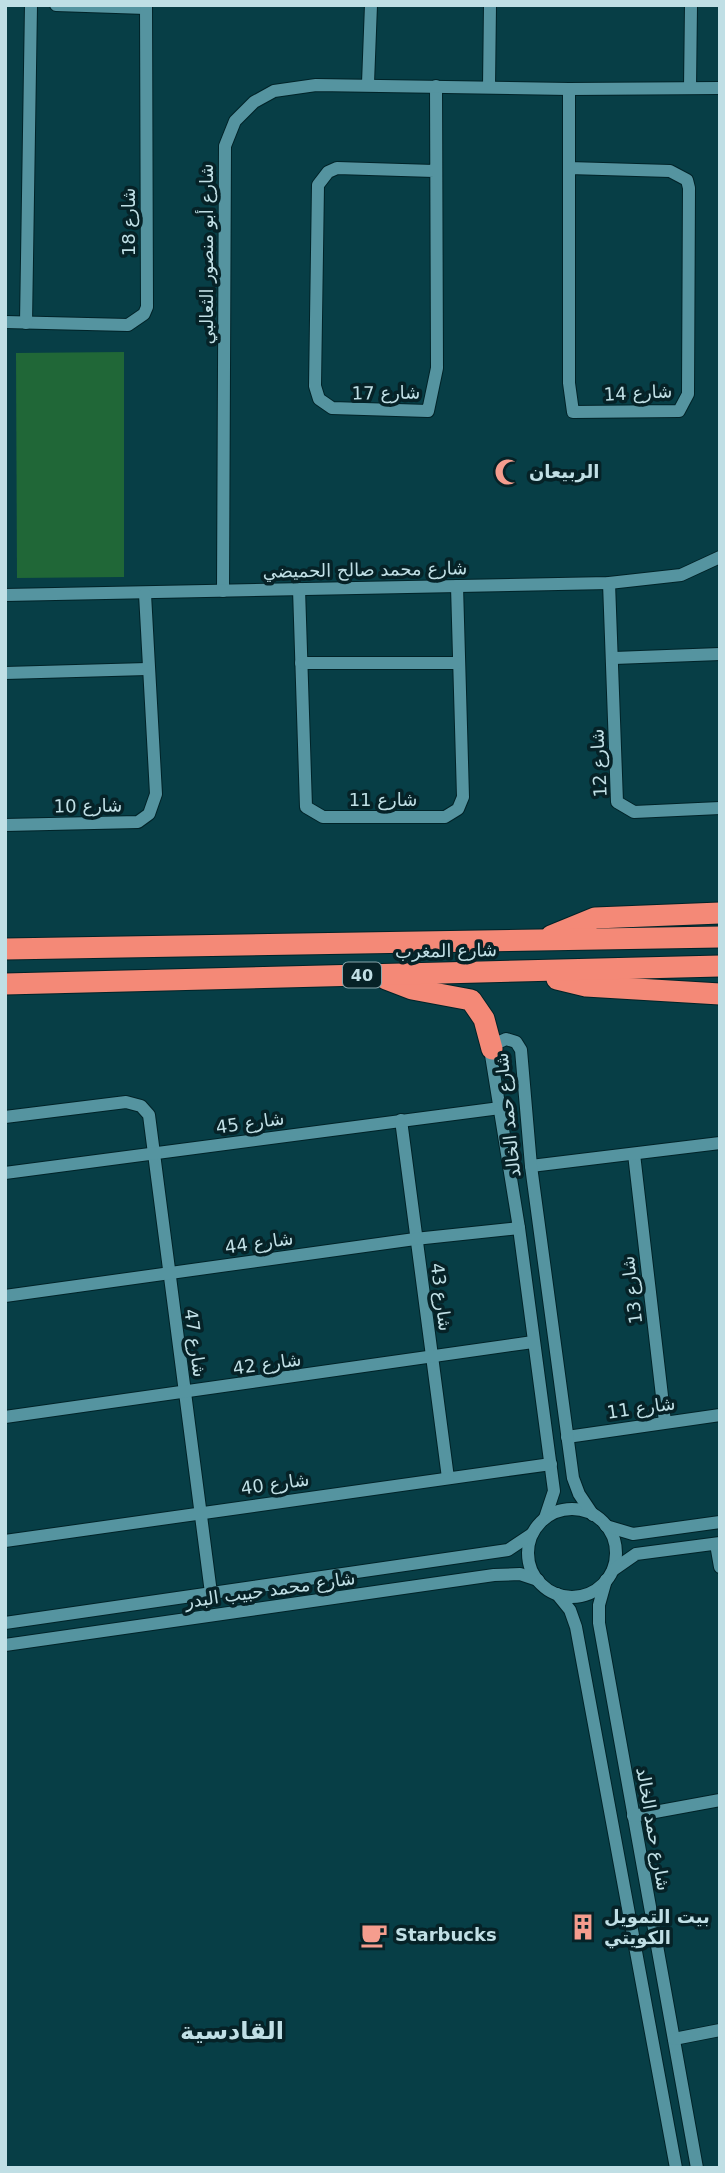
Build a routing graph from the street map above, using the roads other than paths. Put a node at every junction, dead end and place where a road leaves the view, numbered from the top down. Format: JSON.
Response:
{"nodes":[{"id":1,"x":31,"y":5,"type":"edge"},
{"id":2,"x":56,"y":5,"type":"edge"},
{"id":3,"x":371,"y":5,"type":"edge"},
{"id":4,"x":489,"y":5,"type":"edge"},
{"id":5,"x":691,"y":5,"type":"edge"},
{"id":6,"x":146,"y":6,"type":"edge"},
{"id":7,"x":368,"y":83,"type":"junction"},
{"id":8,"x":436,"y":86,"type":"junction"},
{"id":9,"x":489,"y":87,"type":"junction"},
{"id":10,"x":690,"y":88,"type":"junction"},
{"id":11,"x":720,"y":88,"type":"edge"},
{"id":12,"x":569,"y":89,"type":"junction"},
{"id":13,"x":569,"y":168,"type":"junction"},
{"id":14,"x":434,"y":171,"type":"junction"},
{"id":15,"x":5,"y":322,"type":"edge"},
{"id":16,"x":26,"y":323,"type":"junction"},
{"id":17,"x":720,"y":556,"type":"edge"},
{"id":18,"x":609,"y":583,"type":"junction"},
{"id":19,"x":457,"y":586,"type":"junction"},
{"id":20,"x":299,"y":589,"type":"junction"},
{"id":21,"x":223,"y":591,"type":"junction"},
{"id":22,"x":145,"y":594,"type":"junction"},
{"id":23,"x":5,"y":595,"type":"edge"},
{"id":24,"x":720,"y":654,"type":"edge"},
{"id":25,"x":614,"y":658,"type":"junction"},
{"id":26,"x":301,"y":663,"type":"junction"},
{"id":27,"x":458,"y":663,"type":"junction"},
{"id":28,"x":147,"y":669,"type":"junction"},
{"id":29,"x":5,"y":673,"type":"edge"},
{"id":30,"x":720,"y":808,"type":"edge"},
{"id":31,"x":5,"y":825,"type":"edge"},
{"id":32,"x":720,"y":912,"type":"edge"},
{"id":33,"x":720,"y":937,"type":"edge"},
{"id":34,"x":545,"y":940,"type":"junction"},
{"id":35,"x":5,"y":943,"type":"edge"},
{"id":36,"x":85,"y":947,"type":"junction"},
{"id":37,"x":5,"y":949,"type":"edge"},
{"id":38,"x":720,"y":966,"type":"edge"},
{"id":39,"x":542,"y":972,"type":"junction"},
{"id":40,"x":378,"y":974,"type":"junction"},
{"id":41,"x":5,"y":984,"type":"edge"},
{"id":42,"x":720,"y":994,"type":"edge"},
{"id":43,"x":492,"y":1049,"type":"junction"},
{"id":44,"x":500,"y":1108,"type":"junction"},
{"id":45,"x":5,"y":1117,"type":"edge"},
{"id":46,"x":401,"y":1120,"type":"junction"},
{"id":47,"x":720,"y":1143,"type":"edge"},
{"id":48,"x":154,"y":1153,"type":"junction"},
{"id":49,"x":634,"y":1154,"type":"junction"},
{"id":50,"x":531,"y":1166,"type":"junction"},
{"id":51,"x":5,"y":1173,"type":"edge"},
{"id":52,"x":519,"y":1228,"type":"junction"},
{"id":53,"x":415,"y":1239,"type":"junction"},
{"id":54,"x":544,"y":1266,"type":"junction"},
{"id":55,"x":524,"y":1269,"type":"junction"},
{"id":56,"x":167,"y":1273,"type":"junction"},
{"id":57,"x":5,"y":1296,"type":"edge"},
{"id":58,"x":548,"y":1296,"type":"junction"},
{"id":59,"x":528,"y":1298,"type":"junction"},
{"id":60,"x":533,"y":1342,"type":"junction"},
{"id":61,"x":431,"y":1358,"type":"junction"},
{"id":62,"x":184,"y":1394,"type":"junction"},
{"id":63,"x":720,"y":1415,"type":"edge"},
{"id":64,"x":5,"y":1417,"type":"edge"},
{"id":65,"x":665,"y":1422,"type":"junction"},
{"id":66,"x":567,"y":1437,"type":"junction"},
{"id":67,"x":551,"y":1464,"type":"junction"},
{"id":68,"x":448,"y":1478,"type":"junction"},
{"id":69,"x":202,"y":1512,"type":"junction"},
{"id":70,"x":593,"y":1514,"type":"junction"},
{"id":71,"x":545,"y":1518,"type":"junction"},
{"id":72,"x":720,"y":1522,"type":"edge"},
{"id":73,"x":606,"y":1526,"type":"junction"},
{"id":74,"x":648,"y":1532,"type":"junction"},
{"id":75,"x":533,"y":1534,"type":"junction"},
{"id":76,"x":5,"y":1541,"type":"edge"},
{"id":77,"x":718,"y":1543,"type":"edge"},
{"id":78,"x":649,"y":1552,"type":"junction"},
{"id":79,"x":491,"y":1553,"type":"junction"},
{"id":80,"x":720,"y":1567,"type":"edge"},
{"id":81,"x":374,"y":1569,"type":"junction"},
{"id":82,"x":343,"y":1574,"type":"junction"},
{"id":83,"x":494,"y":1575,"type":"junction"},
{"id":84,"x":609,"y":1576,"type":"junction"},
{"id":85,"x":538,"y":1580,"type":"junction"},
{"id":86,"x":211,"y":1593,"type":"junction"},
{"id":87,"x":374,"y":1593,"type":"junction"},
{"id":88,"x":557,"y":1594,"type":"junction"},
{"id":89,"x":343,"y":1598,"type":"junction"},
{"id":90,"x":97,"y":1609,"type":"junction"},
{"id":91,"x":69,"y":1613,"type":"junction"},
{"id":92,"x":5,"y":1623,"type":"edge"},
{"id":93,"x":599,"y":1623,"type":"junction"},
{"id":94,"x":576,"y":1627,"type":"junction"},
{"id":95,"x":98,"y":1631,"type":"junction"},
{"id":96,"x":72,"y":1636,"type":"junction"},
{"id":97,"x":5,"y":1645,"type":"edge"},
{"id":98,"x":720,"y":1800,"type":"edge"},
{"id":99,"x":633,"y":1816,"type":"junction"},
{"id":100,"x":652,"y":1918,"type":"junction"},
{"id":101,"x":630,"y":1923,"type":"junction"},
{"id":102,"x":657,"y":1944,"type":"junction"},
{"id":103,"x":635,"y":1948,"type":"junction"},
{"id":104,"x":720,"y":2030,"type":"edge"},
{"id":105,"x":674,"y":2039,"type":"junction"},
{"id":106,"x":676,"y":2168,"type":"edge"},
{"id":107,"x":698,"y":2168,"type":"edge"}],
"edges":[{"from":1,"to":16,"type":"street"},
{"from":2,"to":6,"type":"street","name":"شارع 18"},
{"from":3,"to":7,"type":"street"},
{"from":4,"to":9,"type":"street"},
{"from":5,"to":10,"type":"street"},
{"from":6,"to":16,"type":"street","name":"شارع 18"},
{"from":7,"to":8,"type":"street","name":"شارع أبو منصور الثعالبي"},
{"from":7,"to":21,"type":"street","name":"شارع أبو منصور الثعالبي"},
{"from":8,"to":9,"type":"street","name":"شارع أبو منصور الثعالبي"},
{"from":8,"to":14,"type":"street","name":"شارع 17"},
{"from":9,"to":12,"type":"street","name":"شارع أبو منصور الثعالبي"},
{"from":10,"to":11,"type":"street","name":"شارع أبو منصور الثعالبي"},
{"from":10,"to":12,"type":"street","name":"شارع أبو منصور الثعالبي"},
{"from":12,"to":13,"type":"street","name":"شارع 14"},
{"from":13,"to":13,"type":"street","name":"شارع 14"},
{"from":14,"to":14,"type":"street","name":"شارع 17"},
{"from":15,"to":16,"type":"street","name":"شارع 18"},
{"from":17,"to":18,"type":"street","name":"شارع محمد صالح الحميضي"},
{"from":18,"to":19,"type":"street","name":"شارع محمد صالح الحميضي"},
{"from":18,"to":25,"type":"street","name":"شارع 12"},
{"from":19,"to":20,"type":"street","name":"شارع محمد صالح الحميضي"},
{"from":19,"to":27,"type":"street","name":"شارع 11"},
{"from":20,"to":21,"type":"street","name":"شارع محمد صالح الحميضي"},
{"from":20,"to":26,"type":"street","name":"شارع 11"},
{"from":21,"to":22,"type":"street","name":"شارع محمد صالح الحميضي"},
{"from":22,"to":23,"type":"street","name":"شارع محمد صالح الحميضي"},
{"from":22,"to":28,"type":"street","name":"شارع 10"},
{"from":24,"to":25,"type":"street"},
{"from":25,"to":30,"type":"street","name":"شارع 12"},
{"from":26,"to":27,"type":"street"},
{"from":26,"to":27,"type":"street","name":"شارع 11"},
{"from":28,"to":29,"type":"street"},
{"from":28,"to":31,"type":"street","name":"شارع 10"},
{"from":32,"to":34,"type":"highway"},
{"from":33,"to":34,"type":"highway","name":"شارع المغرب","number":"40"},
{"from":34,"to":36,"type":"highway","name":"شارع المغرب","number":"40"},
{"from":35,"to":36,"type":"street"},
{"from":36,"to":37,"type":"highway","name":"شارع المغرب","number":"40"},
{"from":38,"to":39,"type":"highway","name":"شارع المغرب","number":"40"},
{"from":39,"to":40,"type":"highway","name":"شارع المغرب","number":"40"},
{"from":39,"to":42,"type":"highway"},
{"from":40,"to":41,"type":"highway","name":"شارع المغرب","number":"40"},
{"from":40,"to":43,"type":"highway"},
{"from":43,"to":44,"type":"street","name":"شارع حمد الخالد"},
{"from":43,"to":50,"type":"street","name":"شارع حمد الخالد"},
{"from":44,"to":46,"type":"street","name":"شارع 45"},
{"from":44,"to":52,"type":"street","name":"شارع حمد الخالد"},
{"from":45,"to":48,"type":"street","name":"شارع 47"},
{"from":46,"to":48,"type":"street","name":"شارع 45"},
{"from":46,"to":53,"type":"street","name":"شارع 43"},
{"from":47,"to":49,"type":"street"},
{"from":48,"to":51,"type":"street","name":"شارع 45"},
{"from":48,"to":56,"type":"street","name":"شارع 47"},
{"from":49,"to":50,"type":"street"},
{"from":49,"to":65,"type":"street","name":"شارع 13"},
{"from":50,"to":54,"type":"street","name":"شارع حمد الخالد"},
{"from":52,"to":53,"type":"street","name":"شارع 44"},
{"from":52,"to":55,"type":"street","name":"شارع حمد الخالد"},
{"from":53,"to":56,"type":"street","name":"شارع 44"},
{"from":53,"to":61,"type":"street","name":"شارع 43"},
{"from":54,"to":55,"type":"street"},
{"from":54,"to":58,"type":"street","name":"شارع حمد الخالد"},
{"from":55,"to":59,"type":"street","name":"شارع حمد الخالد"},
{"from":56,"to":57,"type":"street","name":"شارع 44"},
{"from":56,"to":62,"type":"street","name":"شارع 47"},
{"from":58,"to":59,"type":"street"},
{"from":58,"to":66,"type":"street","name":"شارع حمد الخالد"},
{"from":59,"to":60,"type":"street","name":"شارع حمد الخالد"},
{"from":60,"to":61,"type":"street","name":"شارع 42"},
{"from":60,"to":67,"type":"street","name":"شارع حمد الخالد"},
{"from":61,"to":62,"type":"street","name":"شارع 42"},
{"from":61,"to":68,"type":"street","name":"شارع 43"},
{"from":62,"to":64,"type":"street","name":"شارع 42"},
{"from":62,"to":69,"type":"street","name":"شارع 47"},
{"from":63,"to":65,"type":"street","name":"شارع 11"},
{"from":65,"to":66,"type":"street","name":"شارع 11"},
{"from":66,"to":70,"type":"street","name":"شارع حمد الخالد"},
{"from":67,"to":68,"type":"street","name":"شارع 40"},
{"from":67,"to":71,"type":"street","name":"شارع حمد الخالد"},
{"from":68,"to":69,"type":"street","name":"شارع 40"},
{"from":69,"to":76,"type":"street","name":"شارع 40"},
{"from":69,"to":86,"type":"street","name":"شارع 47"},
{"from":70,"to":71,"type":"street"},
{"from":70,"to":73,"type":"street"},
{"from":71,"to":75,"type":"street"},
{"from":72,"to":74,"type":"street"},
{"from":73,"to":74,"type":"street"},
{"from":73,"to":84,"type":"street"},
{"from":74,"to":78,"type":"street"},
{"from":75,"to":79,"type":"street","name":"شارع محمد حبيب البدر"},
{"from":75,"to":85,"type":"street"},
{"from":77,"to":78,"type":"street"},
{"from":77,"to":80,"type":"street"},
{"from":78,"to":84,"type":"street"},
{"from":79,"to":81,"type":"street","name":"شارع محمد حبيب البدر"},
{"from":79,"to":83,"type":"street"},
{"from":81,"to":82,"type":"street","name":"شارع محمد حبيب البدر"},
{"from":81,"to":87,"type":"street"},
{"from":82,"to":86,"type":"street","name":"شارع محمد حبيب البدر"},
{"from":82,"to":89,"type":"street"},
{"from":83,"to":85,"type":"street","name":"شارع محمد حبيب البدر"},
{"from":83,"to":87,"type":"street","name":"شارع محمد حبيب البدر"},
{"from":84,"to":88,"type":"street"},
{"from":84,"to":93,"type":"street","name":"شارع حمد الخالد"},
{"from":85,"to":88,"type":"street"},
{"from":86,"to":90,"type":"street","name":"شارع محمد حبيب البدر"},
{"from":87,"to":89,"type":"street","name":"شارع محمد حبيب البدر"},
{"from":88,"to":94,"type":"street"},
{"from":89,"to":95,"type":"street","name":"شارع محمد حبيب البدر"},
{"from":90,"to":91,"type":"street","name":"شارع محمد حبيب البدر"},
{"from":90,"to":95,"type":"street"},
{"from":91,"to":92,"type":"street","name":"شارع محمد حبيب البدر"},
{"from":91,"to":96,"type":"street"},
{"from":93,"to":94,"type":"street"},
{"from":93,"to":99,"type":"street","name":"شارع حمد الخالد"},
{"from":94,"to":101,"type":"street"},
{"from":95,"to":96,"type":"street","name":"شارع محمد حبيب البدر"},
{"from":96,"to":97,"type":"street","name":"شارع محمد حبيب البدر"},
{"from":98,"to":99,"type":"street"},
{"from":99,"to":100,"type":"street","name":"شارع حمد الخالد"},
{"from":100,"to":101,"type":"street"},
{"from":100,"to":102,"type":"street","name":"شارع حمد الخالد"},
{"from":101,"to":103,"type":"street"},
{"from":102,"to":103,"type":"street"},
{"from":102,"to":105,"type":"street","name":"شارع حمد الخالد"},
{"from":103,"to":106,"type":"street"},
{"from":104,"to":105,"type":"street"},
{"from":105,"to":107,"type":"street","name":"شارع حمد الخالد"}]}
